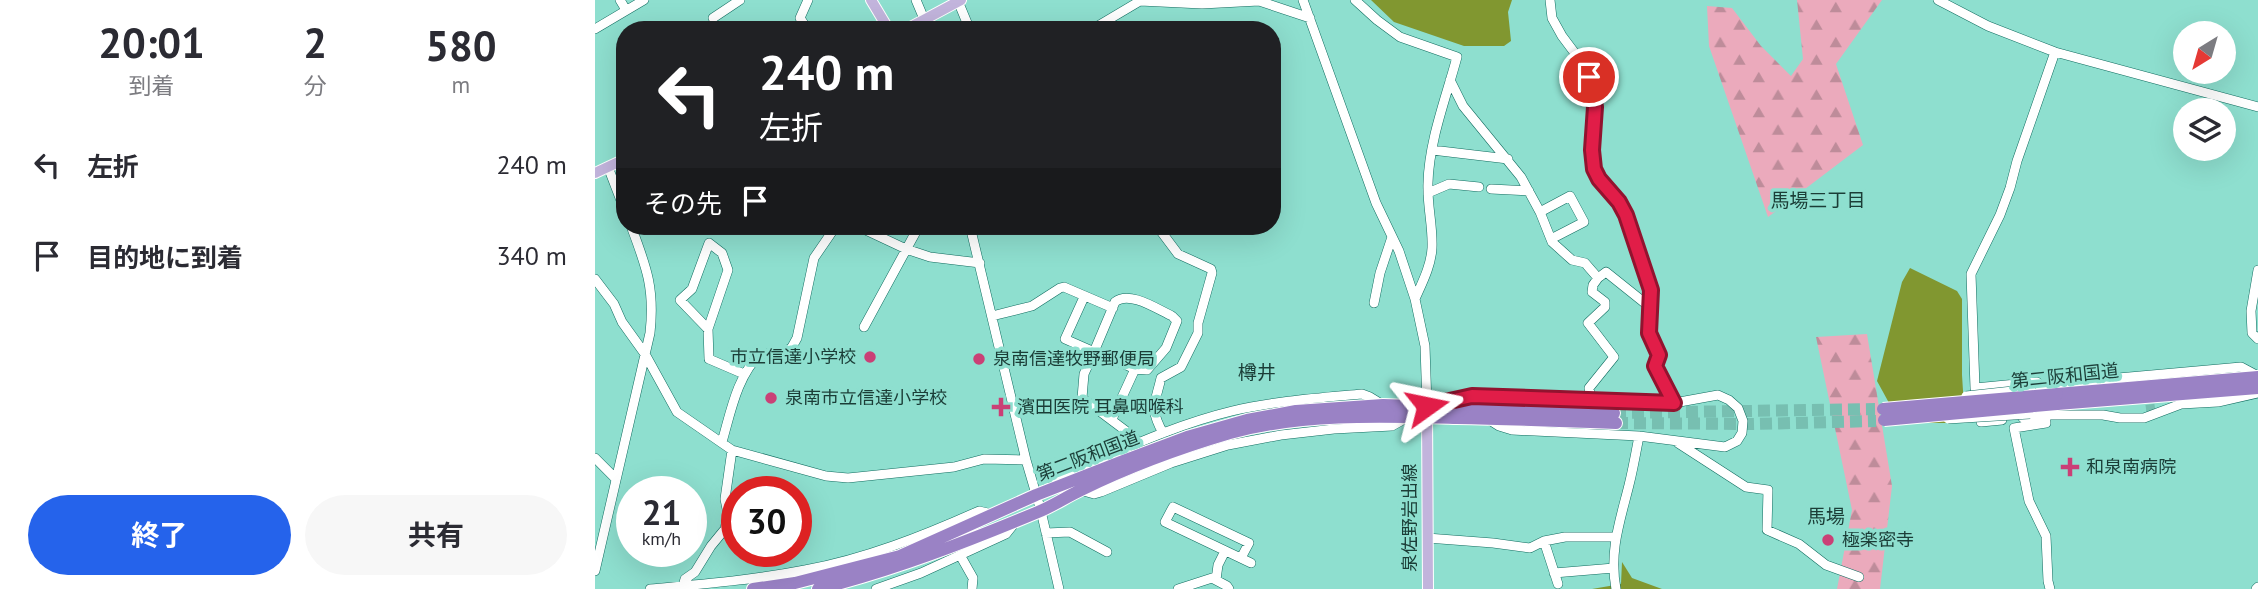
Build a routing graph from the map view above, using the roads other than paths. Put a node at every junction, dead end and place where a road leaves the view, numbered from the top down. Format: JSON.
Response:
{"nodes":[{"id":1,"x":620,"y":0,"type":"edge"},
{"id":2,"x":644,"y":0,"type":"edge"},
{"id":3,"x":808,"y":0,"type":"edge"},
{"id":4,"x":871,"y":0,"type":"edge"},
{"id":5,"x":916,"y":0,"type":"edge"},
{"id":6,"x":1303,"y":0,"type":"edge"},
{"id":7,"x":1356,"y":0,"type":"edge"},
{"id":8,"x":1550,"y":0,"type":"edge"},
{"id":9,"x":1938,"y":0,"type":"edge"},
{"id":10,"x":959,"y":1,"type":"edge"},
{"id":11,"x":745,"y":2,"type":"edge"},
{"id":12,"x":626,"y":10,"type":"junction"},
{"id":13,"x":713,"y":18,"type":"dead end"},
{"id":14,"x":1310,"y":18,"type":"junction"},
{"id":15,"x":924,"y":19,"type":"junction"},
{"id":16,"x":802,"y":21,"type":"edge"},
{"id":17,"x":884,"y":21,"type":"edge"},
{"id":18,"x":921,"y":21,"type":"edge"},
{"id":19,"x":967,"y":21,"type":"edge"},
{"id":20,"x":1106,"y":21,"type":"edge"},
{"id":21,"x":595,"y":29,"type":"edge"},
{"id":22,"x":2055,"y":52,"type":"junction"},
{"id":23,"x":1450,"y":80,"type":"junction"},
{"id":24,"x":2258,"y":107,"type":"edge"},
{"id":25,"x":1432,"y":150,"type":"junction"},
{"id":26,"x":1508,"y":159,"type":"junction"},
{"id":27,"x":616,"y":163,"type":"edge"},
{"id":28,"x":608,"y":167,"type":"junction"},
{"id":29,"x":595,"y":173,"type":"edge"},
{"id":30,"x":1479,"y":187,"type":"dead end"},
{"id":31,"x":616,"y":188,"type":"edge"},
{"id":32,"x":1491,"y":189,"type":"dead end"},
{"id":33,"x":1529,"y":191,"type":"junction"},
{"id":34,"x":1428,"y":193,"type":"junction"},
{"id":35,"x":1541,"y":212,"type":"junction"},
{"id":36,"x":634,"y":235,"type":"edge"},
{"id":37,"x":830,"y":235,"type":"edge"},
{"id":38,"x":876,"y":235,"type":"edge"},
{"id":39,"x":914,"y":235,"type":"edge"},
{"id":40,"x":972,"y":235,"type":"edge"},
{"id":41,"x":1164,"y":235,"type":"edge"},
{"id":42,"x":1392,"y":237,"type":"junction"},
{"id":43,"x":1551,"y":239,"type":"junction"},
{"id":44,"x":906,"y":249,"type":"junction"},
{"id":45,"x":980,"y":263,"type":"junction"},
{"id":46,"x":2258,"y":270,"type":"edge"},
{"id":47,"x":1598,"y":278,"type":"junction"},
{"id":48,"x":595,"y":279,"type":"edge"},
{"id":49,"x":1084,"y":297,"type":"junction"},
{"id":50,"x":1415,"y":299,"type":"junction"},
{"id":51,"x":1374,"y":303,"type":"dead end"},
{"id":52,"x":1113,"y":308,"type":"junction"},
{"id":53,"x":1651,"y":308,"type":"junction"},
{"id":54,"x":992,"y":316,"type":"junction"},
{"id":55,"x":864,"y":327,"type":"dead end"},
{"id":56,"x":708,"y":329,"type":"junction"},
{"id":57,"x":2258,"y":339,"type":"edge"},
{"id":58,"x":1094,"y":351,"type":"junction"},
{"id":59,"x":645,"y":354,"type":"junction"},
{"id":60,"x":1135,"y":369,"type":"junction"},
{"id":61,"x":744,"y":374,"type":"junction"},
{"id":62,"x":2258,"y":376,"type":"edge"},
{"id":63,"x":2043,"y":387,"type":"junction"},
{"id":64,"x":1975,"y":388,"type":"junction"},
{"id":65,"x":2258,"y":391,"type":"edge"},
{"id":66,"x":2057,"y":399,"type":"junction"},
{"id":67,"x":1674,"y":403,"type":"junction"},
{"id":68,"x":1592,"y":404,"type":"junction"},
{"id":69,"x":1383,"y":405,"type":"junction"},
{"id":70,"x":1906,"y":407,"type":"junction"},
{"id":71,"x":1427,"y":411,"type":"junction"},
{"id":72,"x":2045,"y":416,"type":"junction"},
{"id":73,"x":1916,"y":418,"type":"junction"},
{"id":74,"x":1112,"y":419,"type":"junction"},
{"id":75,"x":1488,"y":419,"type":"junction"},
{"id":76,"x":1163,"y":433,"type":"junction"},
{"id":77,"x":1639,"y":436,"type":"junction"},
{"id":78,"x":1673,"y":440,"type":"junction"},
{"id":79,"x":722,"y":442,"type":"junction"},
{"id":80,"x":1138,"y":443,"type":"junction"},
{"id":81,"x":732,"y":450,"type":"junction"},
{"id":82,"x":595,"y":458,"type":"edge"},
{"id":83,"x":1026,"y":460,"type":"junction"},
{"id":84,"x":617,"y":476,"type":"edge"},
{"id":85,"x":616,"y":480,"type":"joint"},
{"id":86,"x":1041,"y":493,"type":"junction"},
{"id":87,"x":1041,"y":511,"type":"junction"},
{"id":88,"x":992,"y":514,"type":"junction"},
{"id":89,"x":1017,"y":520,"type":"junction"},
{"id":90,"x":1199,"y":520,"type":"junction"},
{"id":91,"x":1046,"y":533,"type":"junction"},
{"id":92,"x":1192,"y":535,"type":"junction"},
{"id":93,"x":1616,"y":537,"type":"junction"},
{"id":94,"x":1427,"y":538,"type":"junction"},
{"id":95,"x":1544,"y":541,"type":"junction"},
{"id":96,"x":1225,"y":551,"type":"junction"},
{"id":97,"x":1107,"y":552,"type":"dead end"},
{"id":98,"x":960,"y":555,"type":"junction"},
{"id":99,"x":1241,"y":558,"type":"junction"},
{"id":100,"x":1251,"y":564,"type":"dead end"},
{"id":101,"x":1614,"y":568,"type":"junction"},
{"id":102,"x":595,"y":571,"type":"edge"},
{"id":103,"x":1554,"y":573,"type":"junction"},
{"id":104,"x":1859,"y":577,"type":"dead end"},
{"id":105,"x":1216,"y":580,"type":"junction"},
{"id":106,"x":1558,"y":584,"type":"dead end"},
{"id":107,"x":683,"y":586,"type":"junction"},
{"id":108,"x":650,"y":589,"type":"edge"},
{"id":109,"x":754,"y":589,"type":"edge"},
{"id":110,"x":818,"y":589,"type":"edge"},
{"id":111,"x":876,"y":589,"type":"edge"},
{"id":112,"x":972,"y":589,"type":"edge"},
{"id":113,"x":1059,"y":589,"type":"edge"},
{"id":114,"x":1178,"y":589,"type":"edge"},
{"id":115,"x":1229,"y":589,"type":"edge"},
{"id":116,"x":1428,"y":589,"type":"edge"},
{"id":117,"x":1616,"y":589,"type":"edge"},
{"id":118,"x":2050,"y":589,"type":"edge"}],
"edges":[{"from":1,"to":12,"type":"street"},
{"from":2,"to":12,"type":"street"},
{"from":3,"to":16,"type":"street"},
{"from":4,"to":17,"type":"main road"},
{"from":5,"to":15,"type":"street"},
{"from":6,"to":14,"type":"street"},
{"from":7,"to":23,"type":"street"},
{"from":8,"to":53,"type":"street"},
{"from":9,"to":22,"type":"street"},
{"from":10,"to":15,"type":"main road"},
{"from":10,"to":19,"type":"street"},
{"from":11,"to":13,"type":"street"},
{"from":12,"to":21,"type":"street"},
{"from":14,"to":20,"type":"street"},
{"from":14,"to":42,"type":"street"},
{"from":15,"to":18,"type":"main road"},
{"from":22,"to":24,"type":"street"},
{"from":22,"to":64,"type":"street"},
{"from":23,"to":25,"type":"street"},
{"from":23,"to":26,"type":"street"},
{"from":25,"to":26,"type":"street"},
{"from":25,"to":34,"type":"street"},
{"from":26,"to":33,"type":"street"},
{"from":27,"to":28,"type":"main road"},
{"from":28,"to":29,"type":"main road"},
{"from":28,"to":31,"type":"street"},
{"from":30,"to":34,"type":"street"},
{"from":32,"to":33,"type":"street"},
{"from":33,"to":35,"type":"street"},
{"from":34,"to":50,"type":"street"},
{"from":35,"to":43,"type":"street"},
{"from":35,"to":43,"type":"street"},
{"from":36,"to":59,"type":"street"},
{"from":37,"to":61,"type":"street"},
{"from":38,"to":44,"type":"street"},
{"from":39,"to":44,"type":"street"},
{"from":40,"to":45,"type":"street"},
{"from":41,"to":76,"type":"street"},
{"from":42,"to":50,"type":"street"},
{"from":42,"to":51,"type":"street"},
{"from":43,"to":47,"type":"street"},
{"from":44,"to":45,"type":"street"},
{"from":44,"to":55,"type":"street"},
{"from":45,"to":54,"type":"street"},
{"from":46,"to":57,"type":"street"},
{"from":47,"to":53,"type":"street"},
{"from":47,"to":68,"type":"street"},
{"from":48,"to":59,"type":"street"},
{"from":49,"to":52,"type":"street"},
{"from":49,"to":54,"type":"street"},
{"from":49,"to":58,"type":"street"},
{"from":50,"to":71,"type":"street"},
{"from":52,"to":58,"type":"street"},
{"from":52,"to":60,"type":"street"},
{"from":53,"to":67,"type":"street"},
{"from":54,"to":83,"type":"street"},
{"from":56,"to":56,"type":"street"},
{"from":56,"to":61,"type":"street"},
{"from":58,"to":60,"type":"street"},
{"from":58,"to":74,"type":"street"},
{"from":59,"to":79,"type":"street"},
{"from":59,"to":84,"type":"street"},
{"from":60,"to":74,"type":"street"},
{"from":61,"to":79,"type":"street"},
{"from":62,"to":63,"type":"street"},
{"from":62,"to":66,"type":"highway","name":"第二阪和国道"},
{"from":63,"to":64,"type":"street"},
{"from":63,"to":70,"type":"street","bridge":true},
{"from":63,"to":72,"type":"street"},
{"from":64,"to":72,"type":"street"},
{"from":65,"to":66,"type":"highway","name":"第二阪和国道"},
{"from":65,"to":72,"type":"street"},
{"from":66,"to":70,"type":"highway","name":"第二阪和国道","bridge":true},
{"from":66,"to":73,"type":"highway","name":"第二阪和国道","bridge":true},
{"from":67,"to":68,"type":"street"},
{"from":67,"to":78,"type":"street"},
{"from":68,"to":71,"type":"street"},
{"from":69,"to":71,"type":"highway","name":"第二阪和国道"},
{"from":69,"to":76,"type":"street"},
{"from":69,"to":86,"type":"highway","name":"第二阪和国道"},
{"from":70,"to":73,"type":"highway","name":"第二阪和国道","bridge":true},
{"from":71,"to":75,"type":"highway","name":"第二阪和国道"},
{"from":71,"to":75,"type":"highway","name":"第二阪和国道"},
{"from":71,"to":87,"type":"highway","name":"第二阪和国道"},
{"from":71,"to":94,"type":"main road","name":"泉佐野岩出線"},
{"from":72,"to":73,"type":"street","bridge":true},
{"from":72,"to":118,"type":"street"},
{"from":74,"to":80,"type":"street"},
{"from":75,"to":77,"type":"street"},
{"from":76,"to":80,"type":"street"},
{"from":77,"to":78,"type":"street"},
{"from":77,"to":93,"type":"street"},
{"from":78,"to":104,"type":"street"},
{"from":79,"to":81,"type":"street"},
{"from":80,"to":86,"type":"street"},
{"from":81,"to":83,"type":"street"},
{"from":81,"to":107,"type":"street"},
{"from":82,"to":85,"type":"street"},
{"from":83,"to":86,"type":"street"},
{"from":85,"to":102,"type":"street"},
{"from":86,"to":87,"type":"street"},
{"from":86,"to":88,"type":"highway","name":"第二阪和国道"},
{"from":87,"to":89,"type":"highway","name":"第二阪和国道"},
{"from":87,"to":91,"type":"street"},
{"from":88,"to":107,"type":"street"},
{"from":88,"to":109,"type":"highway","name":"第二阪和国道"},
{"from":89,"to":98,"type":"street"},
{"from":89,"to":110,"type":"highway","name":"第二阪和国道"},
{"from":90,"to":92,"type":"street"},
{"from":90,"to":92,"type":"street"},
{"from":90,"to":99,"type":"street"},
{"from":91,"to":97,"type":"street"},
{"from":91,"to":113,"type":"street"},
{"from":92,"to":96,"type":"street"},
{"from":93,"to":95,"type":"street"},
{"from":93,"to":101,"type":"street"},
{"from":94,"to":95,"type":"street"},
{"from":94,"to":116,"type":"main road","name":"泉佐野岩出線"},
{"from":95,"to":103,"type":"street"},
{"from":96,"to":99,"type":"street"},
{"from":96,"to":105,"type":"street"},
{"from":98,"to":111,"type":"street"},
{"from":98,"to":112,"type":"street"},
{"from":99,"to":100,"type":"street"},
{"from":101,"to":103,"type":"street"},
{"from":101,"to":117,"type":"street"},
{"from":103,"to":106,"type":"street"},
{"from":105,"to":114,"type":"street"},
{"from":105,"to":115,"type":"street"},
{"from":107,"to":108,"type":"street"}]}
